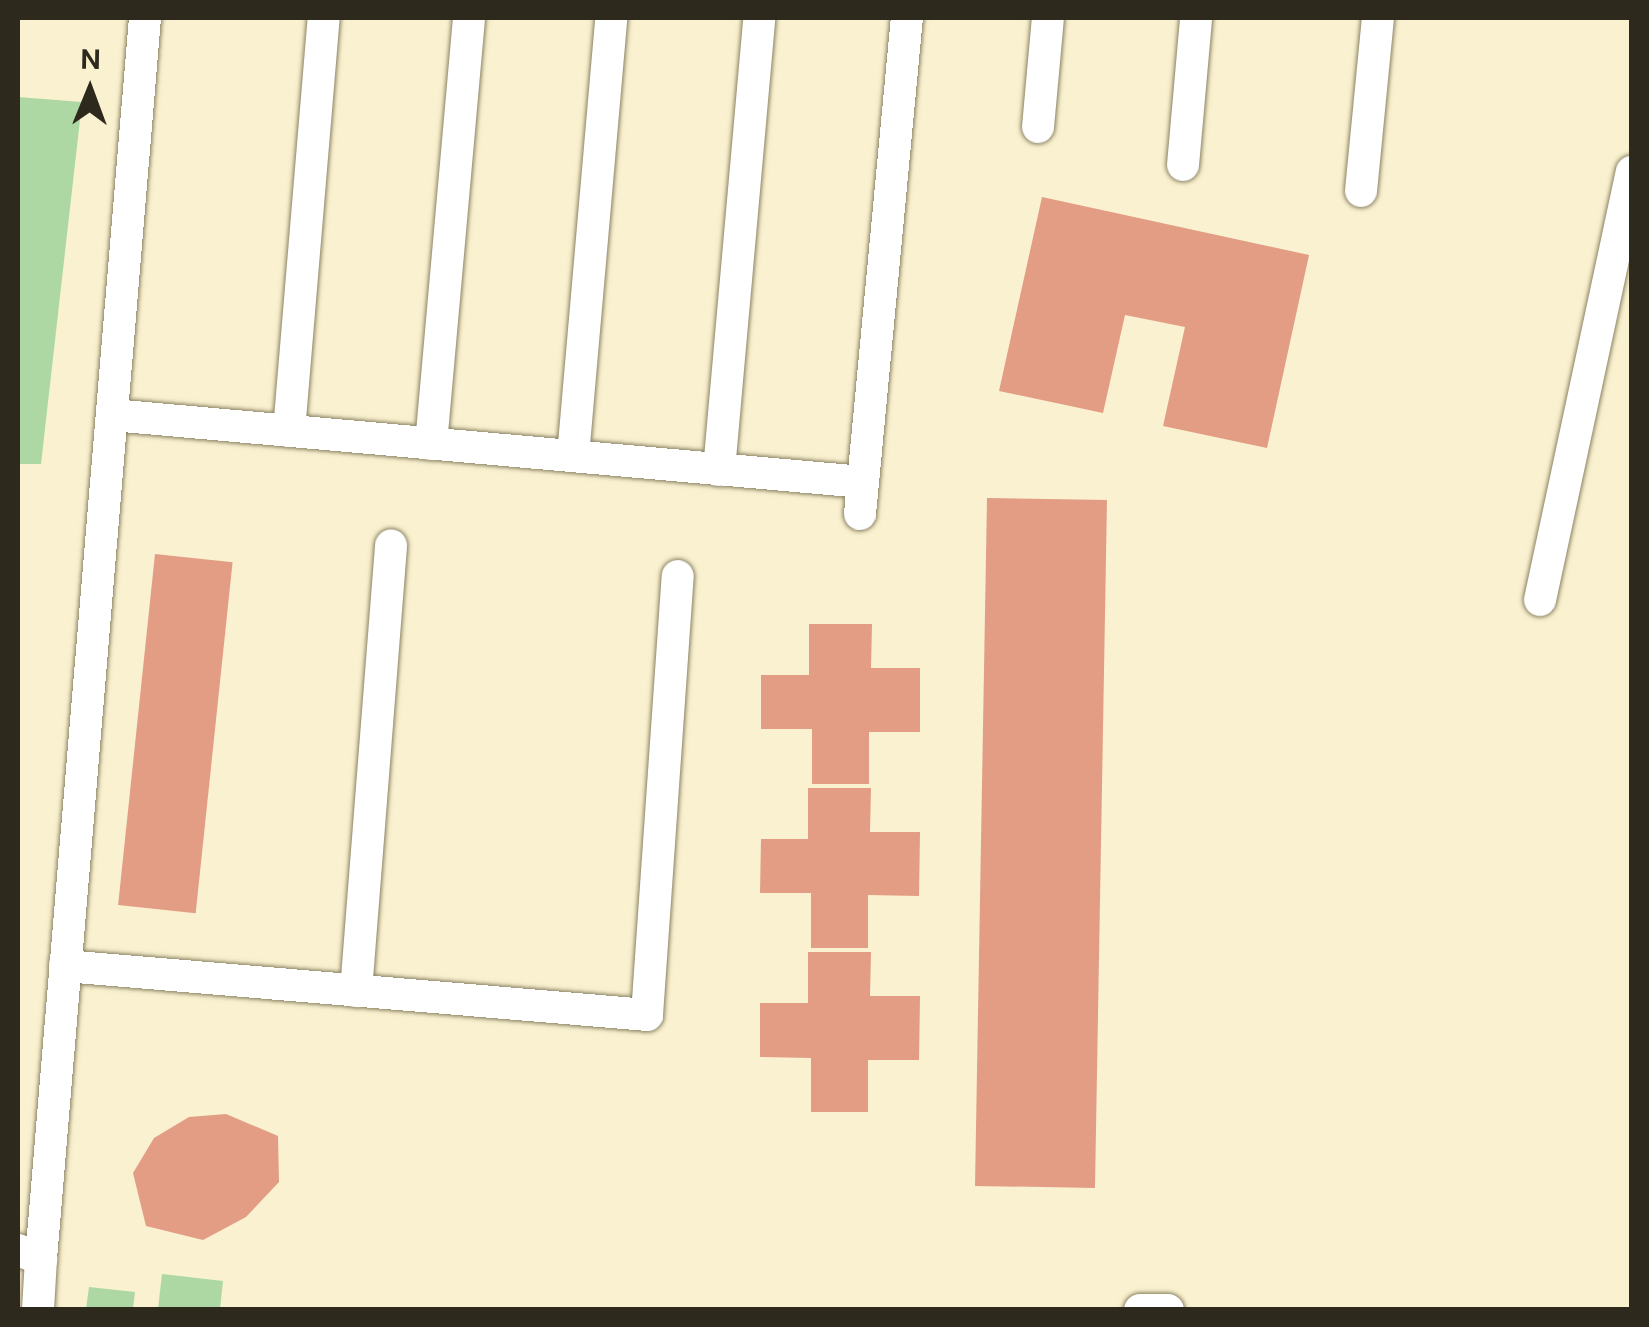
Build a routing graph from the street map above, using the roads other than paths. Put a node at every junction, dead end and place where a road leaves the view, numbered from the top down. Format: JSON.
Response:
{"nodes":[{"id":1,"x":145,"y":18,"type":"edge"},
{"id":2,"x":324,"y":18,"type":"edge"},
{"id":3,"x":469,"y":18,"type":"edge"},
{"id":4,"x":611,"y":18,"type":"edge"},
{"id":5,"x":760,"y":18,"type":"edge"},
{"id":6,"x":906,"y":18,"type":"edge"},
{"id":7,"x":1048,"y":18,"type":"edge"},
{"id":8,"x":1196,"y":18,"type":"edge"},
{"id":9,"x":1378,"y":18,"type":"edge"},
{"id":10,"x":1038,"y":127,"type":"dead end"},
{"id":11,"x":1183,"y":165,"type":"dead end"},
{"id":12,"x":1632,"y":172,"type":"edge"},
{"id":13,"x":1361,"y":192,"type":"dead end"},
{"id":14,"x":1626,"y":243,"type":"edge"},
{"id":15,"x":112,"y":415,"type":"junction"},
{"id":16,"x":290,"y":431,"type":"junction"},
{"id":17,"x":432,"y":444,"type":"junction"},
{"id":18,"x":573,"y":456,"type":"junction"},
{"id":19,"x":719,"y":470,"type":"junction"},
{"id":20,"x":392,"y":545,"type":"dead end"},
{"id":21,"x":678,"y":576,"type":"dead end"},
{"id":22,"x":1540,"y":600,"type":"dead end"},
{"id":23,"x":65,"y":966,"type":"junction"},
{"id":24,"x":356,"y":991,"type":"junction"},
{"id":25,"x":29,"y":1254,"type":"edge"},
{"id":26,"x":38,"y":1310,"type":"edge"},
{"id":27,"x":1140,"y":1310,"type":"edge"},
{"id":28,"x":1168,"y":1310,"type":"edge"}],
"edges":[{"from":1,"to":15,"type":"street"},
{"from":2,"to":16,"type":"street"},
{"from":3,"to":17,"type":"street"},
{"from":4,"to":18,"type":"street"},
{"from":5,"to":19,"type":"street"},
{"from":6,"to":19,"type":"street"},
{"from":7,"to":10,"type":"street"},
{"from":8,"to":11,"type":"street"},
{"from":9,"to":13,"type":"street"},
{"from":12,"to":14,"type":"street"},
{"from":14,"to":22,"type":"street"},
{"from":15,"to":16,"type":"street"},
{"from":15,"to":23,"type":"street"},
{"from":16,"to":17,"type":"street"},
{"from":17,"to":18,"type":"street"},
{"from":18,"to":19,"type":"street"},
{"from":20,"to":24,"type":"street"},
{"from":21,"to":24,"type":"street"},
{"from":23,"to":24,"type":"street"},
{"from":23,"to":25,"type":"street"},
{"from":25,"to":26,"type":"street"},
{"from":27,"to":28,"type":"street"}]}
